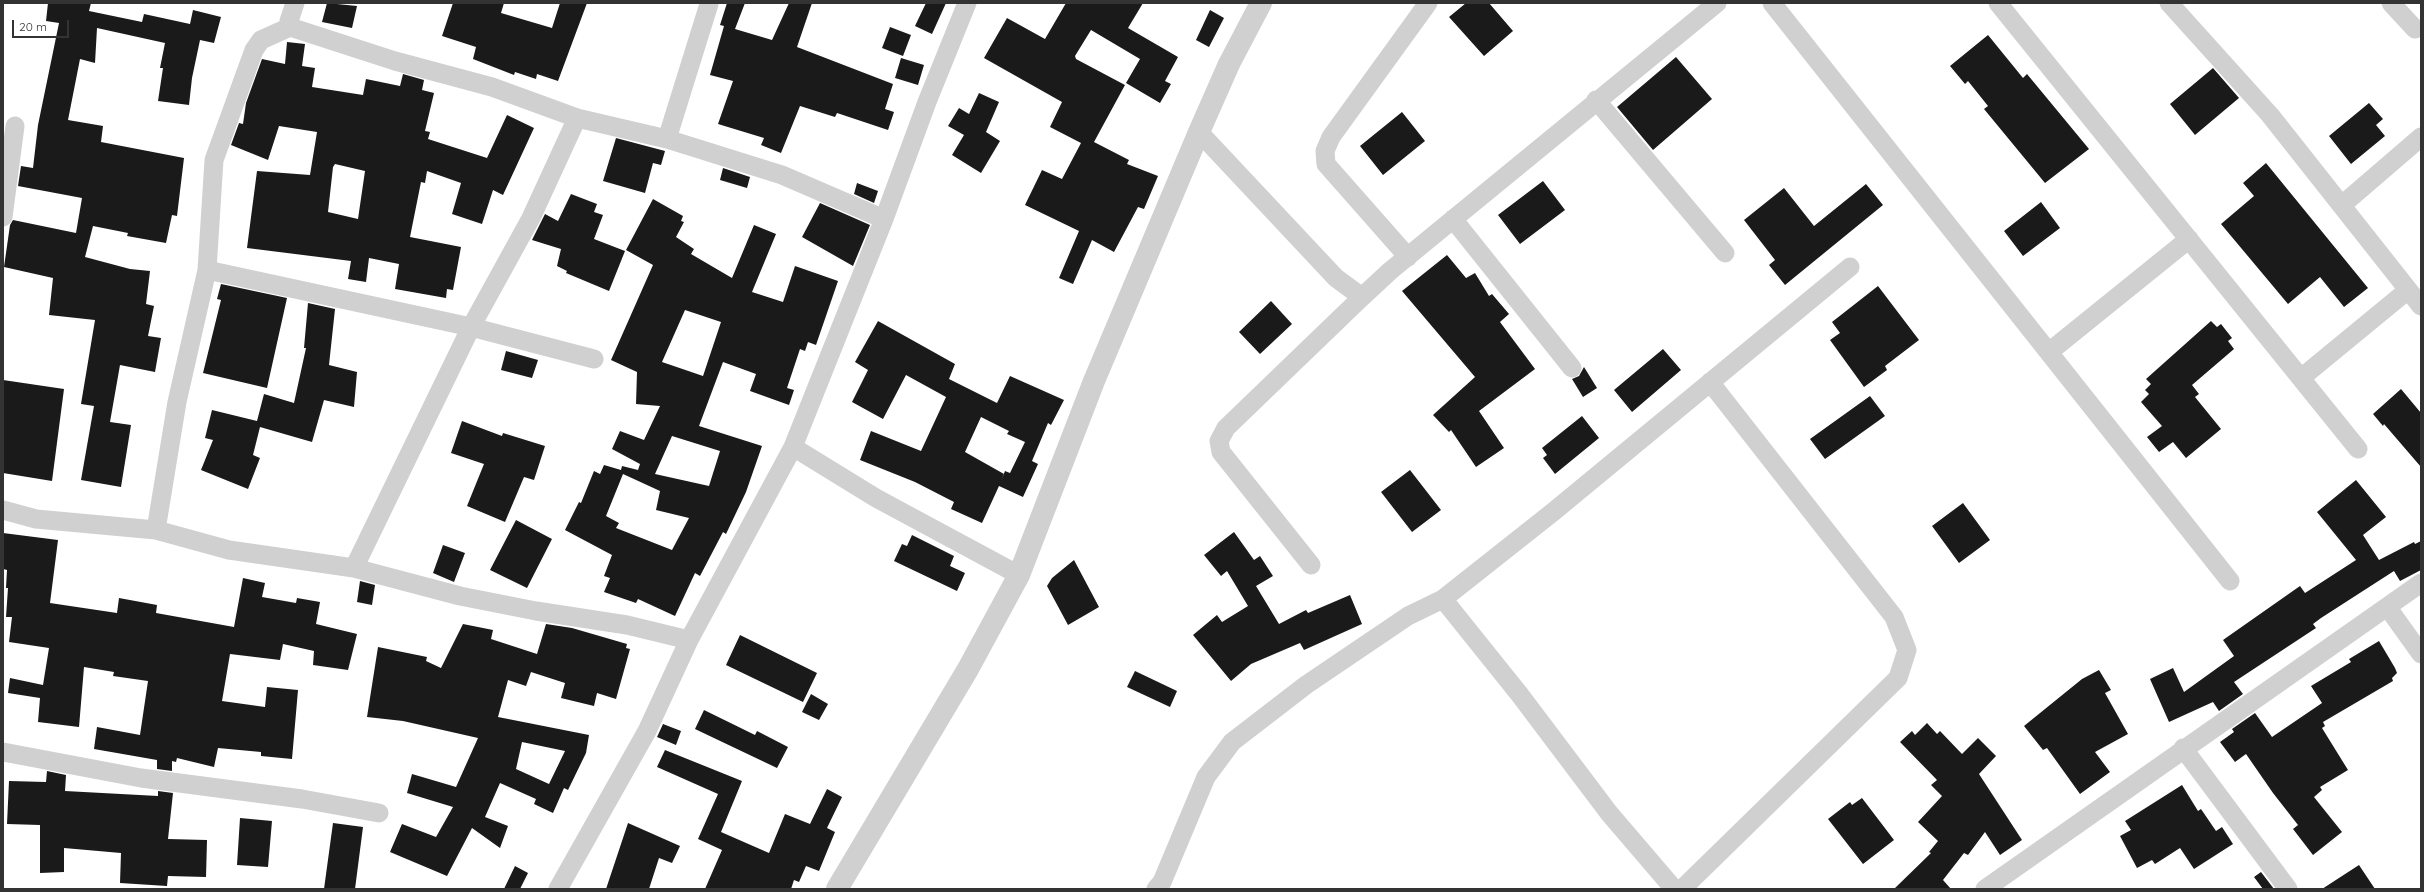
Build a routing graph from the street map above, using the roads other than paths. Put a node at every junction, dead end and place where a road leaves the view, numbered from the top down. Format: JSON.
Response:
{"nodes":[{"id":1,"x":294,"y":3,"type":"edge"},
{"id":2,"x":967,"y":3,"type":"edge"},
{"id":3,"x":1261,"y":3,"type":"edge"},
{"id":4,"x":1428,"y":3,"type":"edge"},
{"id":5,"x":1717,"y":3,"type":"edge"},
{"id":6,"x":1772,"y":3,"type":"edge"},
{"id":7,"x":1998,"y":3,"type":"edge"},
{"id":8,"x":2169,"y":3,"type":"edge"},
{"id":9,"x":2391,"y":3,"type":"edge"},
{"id":10,"x":709,"y":4,"type":"edge"},
{"id":11,"x":290,"y":28,"type":"junction"},
{"id":12,"x":2415,"y":29,"type":"dead end"},
{"id":13,"x":1596,"y":100,"type":"junction"},
{"id":14,"x":578,"y":118,"type":"junction"},
{"id":15,"x":15,"y":126,"type":"dead end"},
{"id":16,"x":1200,"y":132,"type":"junction"},
{"id":17,"x":2421,"y":137,"type":"edge"},
{"id":18,"x":667,"y":139,"type":"junction"},
{"id":19,"x":2342,"y":206,"type":"junction"},
{"id":20,"x":3,"y":217,"type":"edge"},
{"id":21,"x":884,"y":219,"type":"junction"},
{"id":22,"x":1453,"y":219,"type":"junction"},
{"id":23,"x":2190,"y":239,"type":"junction"},
{"id":24,"x":1725,"y":253,"type":"dead end"},
{"id":25,"x":1408,"y":256,"type":"junction"},
{"id":26,"x":1850,"y":267,"type":"dead end"},
{"id":27,"x":207,"y":270,"type":"junction"},
{"id":28,"x":2408,"y":290,"type":"junction"},
{"id":29,"x":1362,"y":297,"type":"junction"},
{"id":30,"x":2421,"y":306,"type":"edge"},
{"id":31,"x":471,"y":327,"type":"junction"},
{"id":32,"x":2049,"y":352,"type":"junction"},
{"id":33,"x":594,"y":359,"type":"dead end"},
{"id":34,"x":1572,"y":368,"type":"dead end"},
{"id":35,"x":2301,"y":378,"type":"junction"},
{"id":36,"x":1710,"y":382,"type":"junction"},
{"id":37,"x":793,"y":447,"type":"junction"},
{"id":38,"x":2358,"y":449,"type":"dead end"},
{"id":39,"x":3,"y":510,"type":"edge"},
{"id":40,"x":156,"y":530,"type":"junction"},
{"id":41,"x":1311,"y":565,"type":"dead end"},
{"id":42,"x":354,"y":568,"type":"junction"},
{"id":43,"x":1019,"y":575,"type":"junction"},
{"id":44,"x":2230,"y":581,"type":"dead end"},
{"id":45,"x":2421,"y":583,"type":"edge"},
{"id":46,"x":1443,"y":598,"type":"junction"},
{"id":47,"x":2388,"y":608,"type":"junction"},
{"id":48,"x":689,"y":640,"type":"junction"},
{"id":49,"x":2421,"y":654,"type":"edge"},
{"id":50,"x":2183,"y":748,"type":"junction"},
{"id":51,"x":3,"y":752,"type":"edge"},
{"id":52,"x":379,"y":813,"type":"dead end"},
{"id":53,"x":1989,"y":888,"type":"edge"},
{"id":54,"x":558,"y":889,"type":"edge"},
{"id":55,"x":836,"y":889,"type":"edge"},
{"id":56,"x":1156,"y":889,"type":"edge"},
{"id":57,"x":1674,"y":889,"type":"edge"},
{"id":58,"x":1682,"y":889,"type":"edge"},
{"id":59,"x":2288,"y":889,"type":"edge"}],
"edges":[{"from":1,"to":11,"type":"street"},
{"from":2,"to":21,"type":"street"},
{"from":3,"to":16,"type":"street"},
{"from":4,"to":25,"type":"street"},
{"from":5,"to":13,"type":"street"},
{"from":6,"to":32,"type":"street"},
{"from":7,"to":23,"type":"street"},
{"from":8,"to":19,"type":"street"},
{"from":9,"to":12,"type":"street"},
{"from":10,"to":18,"type":"street"},
{"from":11,"to":14,"type":"street"},
{"from":11,"to":27,"type":"street"},
{"from":13,"to":22,"type":"street"},
{"from":13,"to":24,"type":"street"},
{"from":14,"to":18,"type":"street"},
{"from":14,"to":31,"type":"street"},
{"from":15,"to":20,"type":"street"},
{"from":16,"to":29,"type":"street"},
{"from":16,"to":43,"type":"street"},
{"from":17,"to":19,"type":"street"},
{"from":18,"to":21,"type":"street"},
{"from":19,"to":28,"type":"street"},
{"from":21,"to":37,"type":"street"},
{"from":22,"to":25,"type":"street"},
{"from":22,"to":34,"type":"street"},
{"from":23,"to":32,"type":"street"},
{"from":23,"to":35,"type":"street"},
{"from":25,"to":29,"type":"street"},
{"from":26,"to":36,"type":"street"},
{"from":27,"to":31,"type":"street"},
{"from":27,"to":40,"type":"street"},
{"from":28,"to":30,"type":"street"},
{"from":28,"to":35,"type":"street"},
{"from":29,"to":41,"type":"street"},
{"from":31,"to":33,"type":"street"},
{"from":31,"to":42,"type":"street"},
{"from":32,"to":44,"type":"street"},
{"from":35,"to":38,"type":"street"},
{"from":36,"to":46,"type":"street"},
{"from":36,"to":58,"type":"street"},
{"from":37,"to":43,"type":"street"},
{"from":37,"to":48,"type":"street"},
{"from":39,"to":40,"type":"street"},
{"from":40,"to":42,"type":"street"},
{"from":42,"to":48,"type":"street"},
{"from":43,"to":55,"type":"street"},
{"from":45,"to":47,"type":"street"},
{"from":46,"to":56,"type":"street"},
{"from":46,"to":57,"type":"street"},
{"from":47,"to":49,"type":"street"},
{"from":47,"to":50,"type":"street"},
{"from":48,"to":54,"type":"street"},
{"from":50,"to":53,"type":"street"},
{"from":50,"to":59,"type":"street"},
{"from":51,"to":52,"type":"street"}]}
